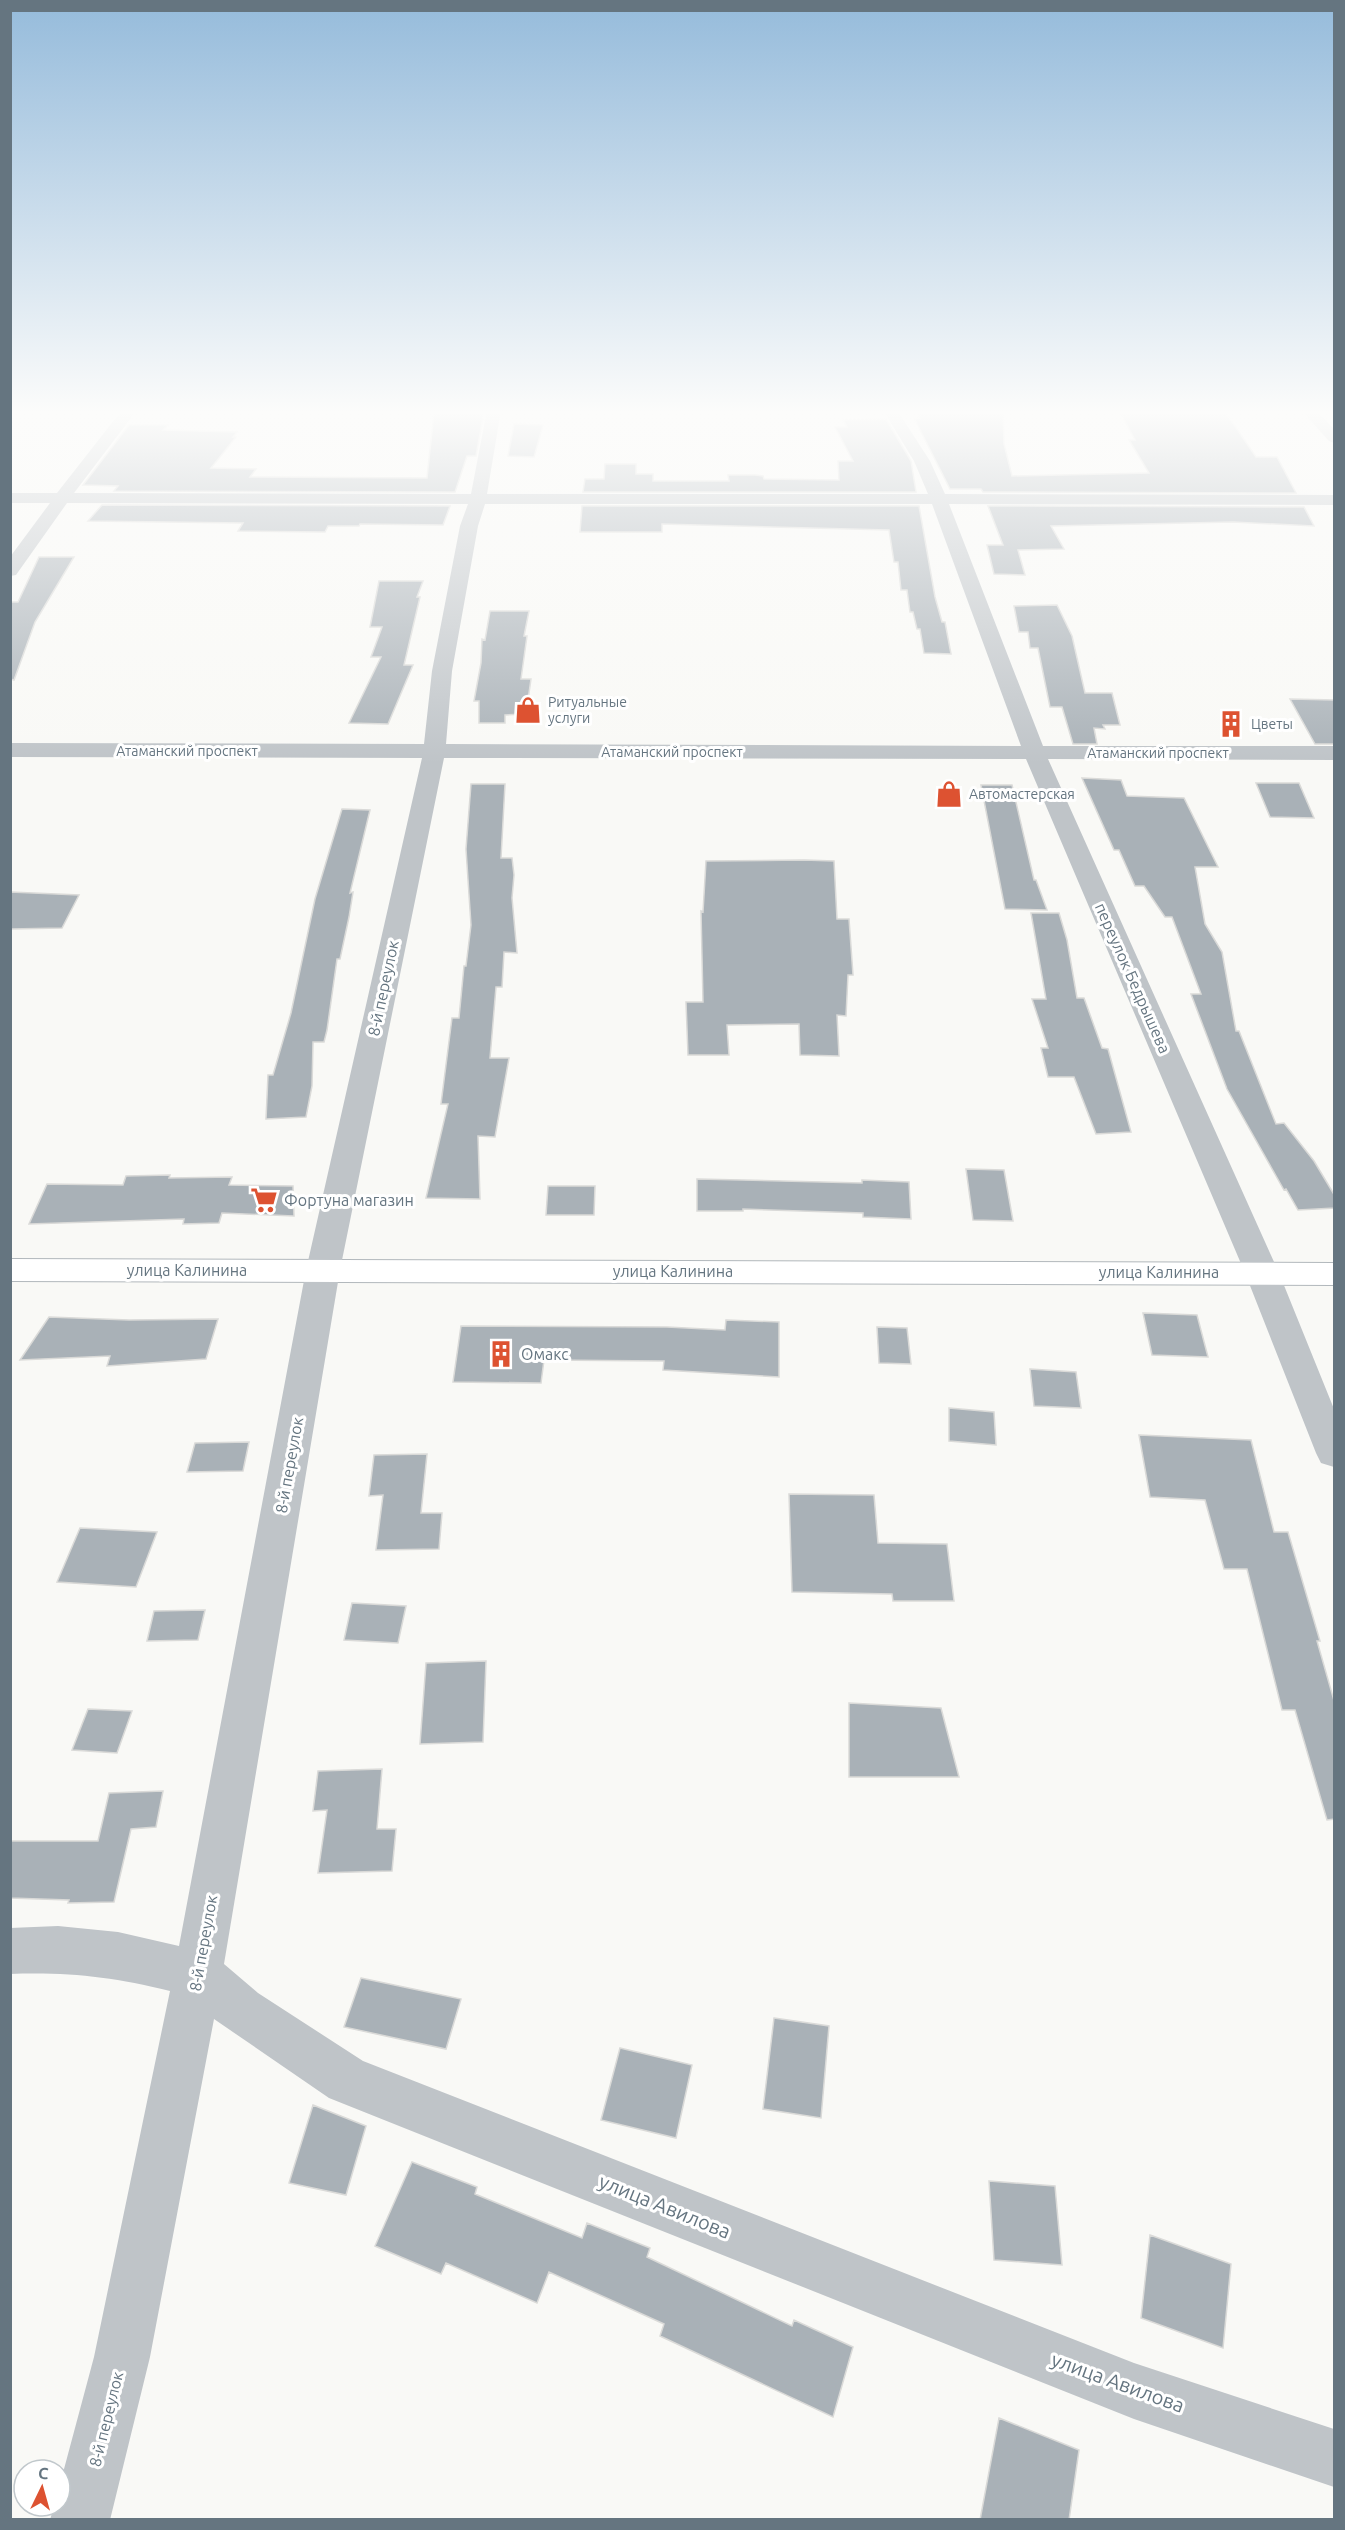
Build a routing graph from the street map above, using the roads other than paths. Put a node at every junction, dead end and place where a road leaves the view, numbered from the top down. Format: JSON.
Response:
{"nodes":[{"id":1,"x":41,"y":528,"type":"edge"},
{"id":2,"x":469,"y":528,"type":"edge"},
{"id":3,"x":950,"y":528,"type":"edge"},
{"id":4,"x":10,"y":571,"type":"edge"},
{"id":5,"x":10,"y":750,"type":"edge"},
{"id":6,"x":434,"y":752,"type":"junction"},
{"id":7,"x":1034,"y":752,"type":"junction"},
{"id":8,"x":1335,"y":753,"type":"edge"},
{"id":9,"x":10,"y":1270,"type":"edge"},
{"id":10,"x":323,"y":1270,"type":"junction"},
{"id":11,"x":1262,"y":1273,"type":"junction"},
{"id":12,"x":1335,"y":1274,"type":"edge"},
{"id":13,"x":1335,"y":1453,"type":"edge"},
{"id":14,"x":10,"y":1950,"type":"edge"},
{"id":15,"x":198,"y":1974,"type":"junction"},
{"id":16,"x":1335,"y":2458,"type":"edge"},
{"id":17,"x":80,"y":2520,"type":"edge"}],
"edges":[{"from":1,"to":4,"type":"street"},
{"from":2,"to":6,"type":"street","name":"8-й переулок"},
{"from":3,"to":7,"type":"street","name":"переулок Бедрышева"},
{"from":5,"to":6,"type":"street","name":"Атаманский проспект"},
{"from":6,"to":7,"type":"street","name":"Атаманский проспект"},
{"from":6,"to":10,"type":"street","name":"8-й переулок"},
{"from":7,"to":8,"type":"street","name":"Атаманский проспект"},
{"from":7,"to":11,"type":"street","name":"переулок Бедрышева"},
{"from":9,"to":10,"type":"main road","name":"улица Калинина"},
{"from":10,"to":11,"type":"main road","name":"улица Калинина"},
{"from":10,"to":15,"type":"street","name":"8-й переулок"},
{"from":11,"to":12,"type":"main road","name":"улица Калинина"},
{"from":11,"to":13,"type":"street","name":"переулок Бедрышева"},
{"from":14,"to":15,"type":"street","name":"улица Авилова"},
{"from":15,"to":16,"type":"street","name":"улица Авилова"},
{"from":15,"to":17,"type":"street","name":"8-й переулок"}]}
